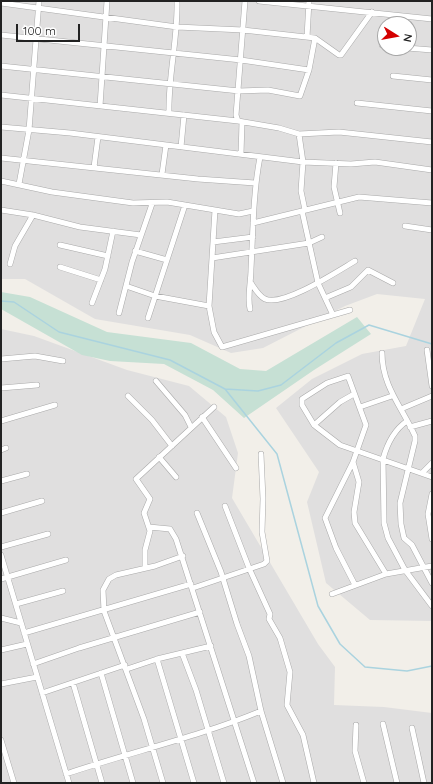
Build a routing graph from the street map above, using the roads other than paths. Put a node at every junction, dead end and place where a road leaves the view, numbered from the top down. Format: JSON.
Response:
{"nodes":[{"id":1,"x":40,"y":1,"type":"edge"},
{"id":2,"x":107,"y":1,"type":"edge"},
{"id":3,"x":177,"y":1,"type":"edge"},
{"id":4,"x":245,"y":1,"type":"edge"},
{"id":5,"x":259,"y":1,"type":"edge"},
{"id":6,"x":1,"y":3,"type":"edge"},
{"id":7,"x":309,"y":4,"type":"edge"},
{"id":8,"x":39,"y":9,"type":"junction"},
{"id":9,"x":372,"y":12,"type":"junction"},
{"id":10,"x":106,"y":17,"type":"junction"},
{"id":11,"x":432,"y":19,"type":"edge"},
{"id":12,"x":177,"y":27,"type":"junction"},
{"id":13,"x":244,"y":30,"type":"junction"},
{"id":14,"x":1,"y":35,"type":"edge"},
{"id":15,"x":307,"y":37,"type":"junction"},
{"id":16,"x":37,"y":38,"type":"junction"},
{"id":17,"x":315,"y":38,"type":"junction"},
{"id":18,"x":105,"y":46,"type":"junction"},
{"id":19,"x":417,"y":49,"type":"edge"},
{"id":20,"x":432,"y":50,"type":"edge"},
{"id":21,"x":173,"y":53,"type":"junction"},
{"id":22,"x":241,"y":60,"type":"junction"},
{"id":23,"x":1,"y":66,"type":"edge"},
{"id":24,"x":34,"y":70,"type":"junction"},
{"id":25,"x":309,"y":70,"type":"junction"},
{"id":26,"x":102,"y":76,"type":"junction"},
{"id":27,"x":393,"y":76,"type":"dead end"},
{"id":28,"x":432,"y":80,"type":"edge"},
{"id":29,"x":171,"y":84,"type":"junction"},
{"id":30,"x":239,"y":91,"type":"junction"},
{"id":31,"x":1,"y":95,"type":"edge"},
{"id":32,"x":32,"y":98,"type":"junction"},
{"id":33,"x":357,"y":103,"type":"dead end"},
{"id":34,"x":100,"y":106,"type":"junction"},
{"id":35,"x":432,"y":111,"type":"edge"},
{"id":36,"x":169,"y":113,"type":"junction"},
{"id":37,"x":184,"y":116,"type":"junction"},
{"id":38,"x":240,"y":121,"type":"junction"},
{"id":39,"x":1,"y":127,"type":"edge"},
{"id":40,"x":29,"y":130,"type":"junction"},
{"id":41,"x":299,"y":134,"type":"junction"},
{"id":42,"x":98,"y":137,"type":"junction"},
{"id":43,"x":432,"y":142,"type":"edge"},
{"id":44,"x":166,"y":145,"type":"junction"},
{"id":45,"x":181,"y":147,"type":"junction"},
{"id":46,"x":241,"y":154,"type":"junction"},
{"id":47,"x":260,"y":157,"type":"junction"},
{"id":48,"x":1,"y":158,"type":"edge"},
{"id":49,"x":23,"y":161,"type":"junction"},
{"id":50,"x":304,"y":162,"type":"junction"},
{"id":51,"x":336,"y":163,"type":"junction"},
{"id":52,"x":94,"y":166,"type":"junction"},
{"id":53,"x":432,"y":170,"type":"edge"},
{"id":54,"x":162,"y":174,"type":"junction"},
{"id":55,"x":1,"y":181,"type":"edge"},
{"id":56,"x":255,"y":183,"type":"junction"},
{"id":57,"x":19,"y":184,"type":"junction"},
{"id":58,"x":337,"y":202,"type":"junction"},
{"id":59,"x":432,"y":203,"type":"edge"},
{"id":60,"x":152,"y":204,"type":"junction"},
{"id":61,"x":185,"y":206,"type":"junction"},
{"id":62,"x":1,"y":210,"type":"edge"},
{"id":63,"x":215,"y":210,"type":"junction"},
{"id":64,"x":253,"y":211,"type":"junction"},
{"id":65,"x":303,"y":211,"type":"junction"},
{"id":66,"x":340,"y":213,"type":"dead end"},
{"id":67,"x":33,"y":215,"type":"junction"},
{"id":68,"x":253,"y":223,"type":"junction"},
{"id":69,"x":405,"y":226,"type":"dead end"},
{"id":70,"x":432,"y":230,"type":"edge"},
{"id":71,"x":113,"y":231,"type":"junction"},
{"id":72,"x":141,"y":235,"type":"junction"},
{"id":73,"x":253,"y":237,"type":"junction"},
{"id":74,"x":322,"y":238,"type":"dead end"},
{"id":75,"x":213,"y":242,"type":"junction"},
{"id":76,"x":309,"y":243,"type":"junction"},
{"id":77,"x":60,"y":245,"type":"dead end"},
{"id":78,"x":135,"y":251,"type":"junction"},
{"id":79,"x":252,"y":252,"type":"junction"},
{"id":80,"x":108,"y":256,"type":"junction"},
{"id":81,"x":212,"y":258,"type":"junction"},
{"id":82,"x":167,"y":260,"type":"junction"},
{"id":83,"x":355,"y":261,"type":"dead end"},
{"id":84,"x":10,"y":264,"type":"dead end"},
{"id":85,"x":60,"y":267,"type":"dead end"},
{"id":86,"x":100,"y":280,"type":"junction"},
{"id":87,"x":318,"y":283,"type":"junction"},
{"id":88,"x":393,"y":283,"type":"dead end"},
{"id":89,"x":251,"y":284,"type":"junction"},
{"id":90,"x":126,"y":286,"type":"junction"},
{"id":91,"x":155,"y":296,"type":"junction"},
{"id":92,"x":325,"y":298,"type":"junction"},
{"id":93,"x":92,"y":303,"type":"dead end"},
{"id":94,"x":209,"y":306,"type":"junction"},
{"id":95,"x":250,"y":309,"type":"dead end"},
{"id":96,"x":350,"y":310,"type":"dead end"},
{"id":97,"x":119,"y":313,"type":"dead end"},
{"id":98,"x":333,"y":315,"type":"junction"},
{"id":99,"x":148,"y":318,"type":"dead end"},
{"id":100,"x":427,"y":350,"type":"dead end"},
{"id":101,"x":382,"y":352,"type":"dead end"},
{"id":102,"x":1,"y":359,"type":"edge"},
{"id":103,"x":63,"y":361,"type":"dead end"},
{"id":104,"x":156,"y":381,"type":"dead end"},
{"id":105,"x":37,"y":385,"type":"dead end"},
{"id":106,"x":432,"y":386,"type":"edge"},
{"id":107,"x":1,"y":388,"type":"edge"},
{"id":108,"x":354,"y":394,"type":"junction"},
{"id":109,"x":128,"y":396,"type":"dead end"},
{"id":110,"x":392,"y":396,"type":"junction"},
{"id":111,"x":432,"y":396,"type":"edge"},
{"id":112,"x":55,"y":405,"type":"dead end"},
{"id":113,"x":214,"y":407,"type":"dead end"},
{"id":114,"x":360,"y":407,"type":"junction"},
{"id":115,"x":401,"y":409,"type":"junction"},
{"id":116,"x":202,"y":417,"type":"junction"},
{"id":117,"x":1,"y":421,"type":"edge"},
{"id":118,"x":407,"y":421,"type":"junction"},
{"id":119,"x":432,"y":421,"type":"edge"},
{"id":120,"x":314,"y":425,"type":"junction"},
{"id":121,"x":410,"y":426,"type":"junction"},
{"id":122,"x":191,"y":427,"type":"junction"},
{"id":123,"x":172,"y":446,"type":"junction"},
{"id":124,"x":358,"y":450,"type":"junction"},
{"id":125,"x":261,"y":454,"type":"dead end"},
{"id":126,"x":159,"y":457,"type":"junction"},
{"id":127,"x":383,"y":459,"type":"junction"},
{"id":128,"x":354,"y":462,"type":"junction"},
{"id":129,"x":432,"y":463,"type":"edge"},
{"id":130,"x":236,"y":468,"type":"dead end"},
{"id":131,"x":409,"y":468,"type":"junction"},
{"id":132,"x":422,"y":473,"type":"junction"},
{"id":133,"x":27,"y":474,"type":"dead end"},
{"id":134,"x":176,"y":477,"type":"dead end"},
{"id":135,"x":432,"y":477,"type":"edge"},
{"id":136,"x":1,"y":481,"type":"edge"},
{"id":137,"x":432,"y":494,"type":"edge"},
{"id":138,"x":42,"y":501,"type":"dead end"},
{"id":139,"x":225,"y":506,"type":"dead end"},
{"id":140,"x":1,"y":513,"type":"edge"},
{"id":141,"x":196,"y":513,"type":"dead end"},
{"id":142,"x":149,"y":527,"type":"junction"},
{"id":143,"x":48,"y":534,"type":"dead end"},
{"id":144,"x":432,"y":539,"type":"edge"},
{"id":145,"x":1,"y":547,"type":"edge"},
{"id":146,"x":1,"y":555,"type":"edge"},
{"id":147,"x":183,"y":556,"type":"junction"},
{"id":148,"x":66,"y":560,"type":"dead end"},
{"id":149,"x":432,"y":566,"type":"edge"},
{"id":150,"x":145,"y":568,"type":"junction"},
{"id":151,"x":249,"y":568,"type":"junction"},
{"id":152,"x":424,"y":568,"type":"junction"},
{"id":153,"x":405,"y":570,"type":"junction"},
{"id":154,"x":386,"y":574,"type":"junction"},
{"id":155,"x":8,"y":577,"type":"junction"},
{"id":156,"x":223,"y":578,"type":"junction"},
{"id":157,"x":1,"y":579,"type":"edge"},
{"id":158,"x":432,"y":583,"type":"edge"},
{"id":159,"x":355,"y":585,"type":"junction"},
{"id":160,"x":192,"y":586,"type":"junction"},
{"id":161,"x":63,"y":592,"type":"dead end"},
{"id":162,"x":332,"y":594,"type":"dead end"},
{"id":163,"x":16,"y":604,"type":"junction"},
{"id":164,"x":432,"y":606,"type":"edge"},
{"id":165,"x":104,"y":611,"type":"junction"},
{"id":166,"x":200,"y":612,"type":"junction"},
{"id":167,"x":2,"y":619,"type":"edge"},
{"id":168,"x":21,"y":623,"type":"junction"},
{"id":169,"x":24,"y":633,"type":"junction"},
{"id":170,"x":113,"y":637,"type":"junction"},
{"id":171,"x":27,"y":644,"type":"junction"},
{"id":172,"x":211,"y":646,"type":"junction"},
{"id":173,"x":1,"y":650,"type":"edge"},
{"id":174,"x":182,"y":653,"type":"junction"},
{"id":175,"x":157,"y":659,"type":"junction"},
{"id":176,"x":33,"y":664,"type":"junction"},
{"id":177,"x":126,"y":667,"type":"junction"},
{"id":178,"x":101,"y":673,"type":"junction"},
{"id":179,"x":37,"y":677,"type":"junction"},
{"id":180,"x":72,"y":683,"type":"junction"},
{"id":181,"x":1,"y":684,"type":"edge"},
{"id":182,"x":42,"y":693,"type":"junction"},
{"id":183,"x":261,"y":711,"type":"junction"},
{"id":184,"x":236,"y":722,"type":"junction"},
{"id":185,"x":383,"y":724,"type":"dead end"},
{"id":186,"x":356,"y":725,"type":"dead end"},
{"id":187,"x":412,"y":728,"type":"dead end"},
{"id":188,"x":208,"y":730,"type":"junction"},
{"id":189,"x":181,"y":739,"type":"junction"},
{"id":190,"x":1,"y":740,"type":"edge"},
{"id":191,"x":152,"y":746,"type":"junction"},
{"id":192,"x":125,"y":755,"type":"junction"},
{"id":193,"x":4,"y":758,"type":"edge"},
{"id":194,"x":97,"y":763,"type":"junction"},
{"id":195,"x":66,"y":774,"type":"junction"},
{"id":196,"x":14,"y":783,"type":"edge"},
{"id":197,"x":68,"y":783,"type":"edge"},
{"id":198,"x":102,"y":783,"type":"edge"},
{"id":199,"x":133,"y":783,"type":"edge"},
{"id":200,"x":164,"y":783,"type":"edge"},
{"id":201,"x":194,"y":783,"type":"edge"},
{"id":202,"x":224,"y":783,"type":"edge"},
{"id":203,"x":254,"y":783,"type":"edge"},
{"id":204,"x":283,"y":783,"type":"edge"},
{"id":205,"x":314,"y":783,"type":"edge"},
{"id":206,"x":364,"y":783,"type":"edge"},
{"id":207,"x":398,"y":783,"type":"edge"},
{"id":208,"x":424,"y":783,"type":"edge"}],
"edges":[{"from":1,"to":8,"type":"street"},
{"from":2,"to":10,"type":"street"},
{"from":3,"to":12,"type":"street"},
{"from":4,"to":13,"type":"street"},
{"from":5,"to":7,"type":"street"},
{"from":6,"to":8,"type":"street"},
{"from":7,"to":9,"type":"street"},
{"from":7,"to":15,"type":"street"},
{"from":8,"to":10,"type":"street"},
{"from":8,"to":16,"type":"street"},
{"from":9,"to":11,"type":"street"},
{"from":9,"to":17,"type":"street"},
{"from":10,"to":12,"type":"street"},
{"from":10,"to":18,"type":"street"},
{"from":12,"to":13,"type":"street"},
{"from":12,"to":21,"type":"street"},
{"from":13,"to":15,"type":"street"},
{"from":13,"to":22,"type":"street"},
{"from":14,"to":16,"type":"street"},
{"from":15,"to":17,"type":"street"},
{"from":16,"to":18,"type":"street"},
{"from":16,"to":24,"type":"street"},
{"from":17,"to":25,"type":"street"},
{"from":18,"to":21,"type":"street"},
{"from":18,"to":26,"type":"street"},
{"from":19,"to":20,"type":"street"},
{"from":21,"to":22,"type":"street"},
{"from":21,"to":29,"type":"street"},
{"from":22,"to":25,"type":"street"},
{"from":22,"to":30,"type":"street"},
{"from":23,"to":24,"type":"street"},
{"from":24,"to":26,"type":"street"},
{"from":24,"to":32,"type":"street"},
{"from":25,"to":30,"type":"street"},
{"from":26,"to":29,"type":"street"},
{"from":26,"to":34,"type":"street"},
{"from":27,"to":28,"type":"street"},
{"from":29,"to":30,"type":"street"},
{"from":29,"to":36,"type":"street"},
{"from":30,"to":38,"type":"street"},
{"from":31,"to":32,"type":"street"},
{"from":32,"to":34,"type":"street"},
{"from":32,"to":40,"type":"street"},
{"from":33,"to":35,"type":"street"},
{"from":34,"to":36,"type":"street"},
{"from":36,"to":37,"type":"street"},
{"from":37,"to":38,"type":"street"},
{"from":37,"to":45,"type":"street"},
{"from":38,"to":41,"type":"street"},
{"from":38,"to":46,"type":"street"},
{"from":39,"to":40,"type":"street"},
{"from":40,"to":42,"type":"street"},
{"from":40,"to":49,"type":"street"},
{"from":41,"to":43,"type":"street"},
{"from":41,"to":50,"type":"street"},
{"from":42,"to":44,"type":"street"},
{"from":42,"to":52,"type":"street"},
{"from":44,"to":45,"type":"street"},
{"from":44,"to":54,"type":"street"},
{"from":45,"to":46,"type":"street"},
{"from":46,"to":47,"type":"street"},
{"from":47,"to":50,"type":"street"},
{"from":47,"to":56,"type":"street"},
{"from":48,"to":49,"type":"street"},
{"from":49,"to":52,"type":"street"},
{"from":49,"to":57,"type":"street"},
{"from":50,"to":51,"type":"street"},
{"from":50,"to":65,"type":"street"},
{"from":51,"to":53,"type":"street"},
{"from":51,"to":58,"type":"street"},
{"from":52,"to":54,"type":"street"},
{"from":54,"to":56,"type":"street"},
{"from":55,"to":57,"type":"street"},
{"from":56,"to":64,"type":"street"},
{"from":57,"to":60,"type":"street"},
{"from":58,"to":59,"type":"street"},
{"from":58,"to":65,"type":"street"},
{"from":58,"to":66,"type":"street"},
{"from":60,"to":61,"type":"street"},
{"from":60,"to":72,"type":"street"},
{"from":61,"to":63,"type":"street"},
{"from":61,"to":82,"type":"street"},
{"from":62,"to":67,"type":"street"},
{"from":63,"to":64,"type":"street"},
{"from":63,"to":75,"type":"street"},
{"from":64,"to":68,"type":"street"},
{"from":65,"to":68,"type":"street"},
{"from":65,"to":76,"type":"street"},
{"from":67,"to":71,"type":"street"},
{"from":67,"to":84,"type":"street"},
{"from":68,"to":73,"type":"street"},
{"from":69,"to":70,"type":"street"},
{"from":71,"to":72,"type":"street"},
{"from":71,"to":80,"type":"street"},
{"from":72,"to":78,"type":"street"},
{"from":73,"to":75,"type":"street"},
{"from":73,"to":79,"type":"street"},
{"from":74,"to":76,"type":"street"},
{"from":75,"to":81,"type":"street"},
{"from":76,"to":79,"type":"street"},
{"from":76,"to":87,"type":"street"},
{"from":77,"to":80,"type":"street"},
{"from":78,"to":82,"type":"street"},
{"from":78,"to":90,"type":"street"},
{"from":79,"to":81,"type":"street"},
{"from":79,"to":89,"type":"street"},
{"from":80,"to":86,"type":"street"},
{"from":81,"to":94,"type":"street"},
{"from":82,"to":91,"type":"street"},
{"from":83,"to":87,"type":"street"},
{"from":85,"to":86,"type":"street"},
{"from":86,"to":93,"type":"street"},
{"from":87,"to":89,"type":"street"},
{"from":87,"to":92,"type":"street"},
{"from":88,"to":92,"type":"street"},
{"from":89,"to":95,"type":"street"},
{"from":90,"to":91,"type":"street"},
{"from":90,"to":97,"type":"street"},
{"from":91,"to":94,"type":"street"},
{"from":91,"to":99,"type":"street"},
{"from":92,"to":98,"type":"street"},
{"from":94,"to":98,"type":"street"},
{"from":96,"to":98,"type":"street"},
{"from":100,"to":106,"type":"street"},
{"from":101,"to":110,"type":"street"},
{"from":102,"to":103,"type":"street"},
{"from":104,"to":122,"type":"street"},
{"from":105,"to":107,"type":"street"},
{"from":108,"to":114,"type":"street"},
{"from":108,"to":120,"type":"street"},
{"from":108,"to":120,"type":"street"},
{"from":109,"to":123,"type":"street"},
{"from":110,"to":114,"type":"street"},
{"from":110,"to":115,"type":"street"},
{"from":111,"to":115,"type":"street"},
{"from":112,"to":117,"type":"street"},
{"from":113,"to":116,"type":"street"},
{"from":114,"to":124,"type":"street"},
{"from":115,"to":118,"type":"street"},
{"from":116,"to":122,"type":"street"},
{"from":116,"to":130,"type":"street"},
{"from":118,"to":121,"type":"street"},
{"from":118,"to":127,"type":"street"},
{"from":119,"to":121,"type":"street"},
{"from":120,"to":124,"type":"street"},
{"from":121,"to":131,"type":"street"},
{"from":122,"to":123,"type":"street"},
{"from":123,"to":126,"type":"street"},
{"from":124,"to":127,"type":"street"},
{"from":124,"to":128,"type":"street"},
{"from":125,"to":151,"type":"street"},
{"from":126,"to":134,"type":"street"},
{"from":126,"to":142,"type":"street"},
{"from":127,"to":131,"type":"street"},
{"from":127,"to":153,"type":"street"},
{"from":128,"to":154,"type":"street"},
{"from":128,"to":159,"type":"street"},
{"from":129,"to":132,"type":"street"},
{"from":131,"to":132,"type":"street"},
{"from":131,"to":152,"type":"street"},
{"from":132,"to":135,"type":"street"},
{"from":133,"to":136,"type":"street"},
{"from":137,"to":144,"type":"street"},
{"from":138,"to":140,"type":"street"},
{"from":139,"to":151,"type":"street"},
{"from":141,"to":156,"type":"street"},
{"from":142,"to":147,"type":"street"},
{"from":142,"to":150,"type":"street"},
{"from":143,"to":145,"type":"street"},
{"from":146,"to":155,"type":"street"},
{"from":147,"to":150,"type":"street"},
{"from":147,"to":160,"type":"street"},
{"from":148,"to":155,"type":"street"},
{"from":149,"to":152,"type":"street"},
{"from":150,"to":165,"type":"street"},
{"from":151,"to":156,"type":"street"},
{"from":151,"to":205,"type":"street"},
{"from":152,"to":153,"type":"street"},
{"from":152,"to":158,"type":"street"},
{"from":153,"to":154,"type":"street"},
{"from":153,"to":164,"type":"street"},
{"from":154,"to":159,"type":"street"},
{"from":155,"to":157,"type":"street"},
{"from":155,"to":163,"type":"street"},
{"from":156,"to":160,"type":"street"},
{"from":156,"to":183,"type":"street"},
{"from":159,"to":162,"type":"street"},
{"from":160,"to":165,"type":"street"},
{"from":160,"to":166,"type":"street"},
{"from":161,"to":163,"type":"street"},
{"from":163,"to":168,"type":"street"},
{"from":165,"to":169,"type":"street"},
{"from":165,"to":170,"type":"street"},
{"from":166,"to":170,"type":"street"},
{"from":166,"to":172,"type":"street"},
{"from":167,"to":168,"type":"street"},
{"from":168,"to":169,"type":"street"},
{"from":169,"to":171,"type":"street"},
{"from":170,"to":176,"type":"street"},
{"from":170,"to":177,"type":"street"},
{"from":171,"to":173,"type":"street"},
{"from":171,"to":176,"type":"street"},
{"from":172,"to":174,"type":"street"},
{"from":172,"to":184,"type":"street"},
{"from":174,"to":175,"type":"street"},
{"from":174,"to":188,"type":"street"},
{"from":175,"to":177,"type":"street"},
{"from":175,"to":189,"type":"street"},
{"from":176,"to":179,"type":"street"},
{"from":177,"to":178,"type":"street"},
{"from":177,"to":191,"type":"street"},
{"from":178,"to":180,"type":"street"},
{"from":178,"to":192,"type":"street"},
{"from":179,"to":181,"type":"street"},
{"from":179,"to":182,"type":"street"},
{"from":180,"to":182,"type":"street"},
{"from":180,"to":194,"type":"street"},
{"from":182,"to":195,"type":"street"},
{"from":183,"to":184,"type":"street"},
{"from":183,"to":204,"type":"street"},
{"from":184,"to":188,"type":"street"},
{"from":184,"to":203,"type":"street"},
{"from":185,"to":207,"type":"street"},
{"from":186,"to":206,"type":"street"},
{"from":187,"to":208,"type":"street"},
{"from":188,"to":189,"type":"street"},
{"from":188,"to":202,"type":"street"},
{"from":189,"to":191,"type":"street"},
{"from":189,"to":201,"type":"street"},
{"from":190,"to":193,"type":"street"},
{"from":191,"to":192,"type":"street"},
{"from":191,"to":200,"type":"street"},
{"from":192,"to":194,"type":"street"},
{"from":192,"to":199,"type":"street"},
{"from":193,"to":196,"type":"street"},
{"from":194,"to":195,"type":"street"},
{"from":194,"to":198,"type":"street"},
{"from":195,"to":197,"type":"street"}]}
